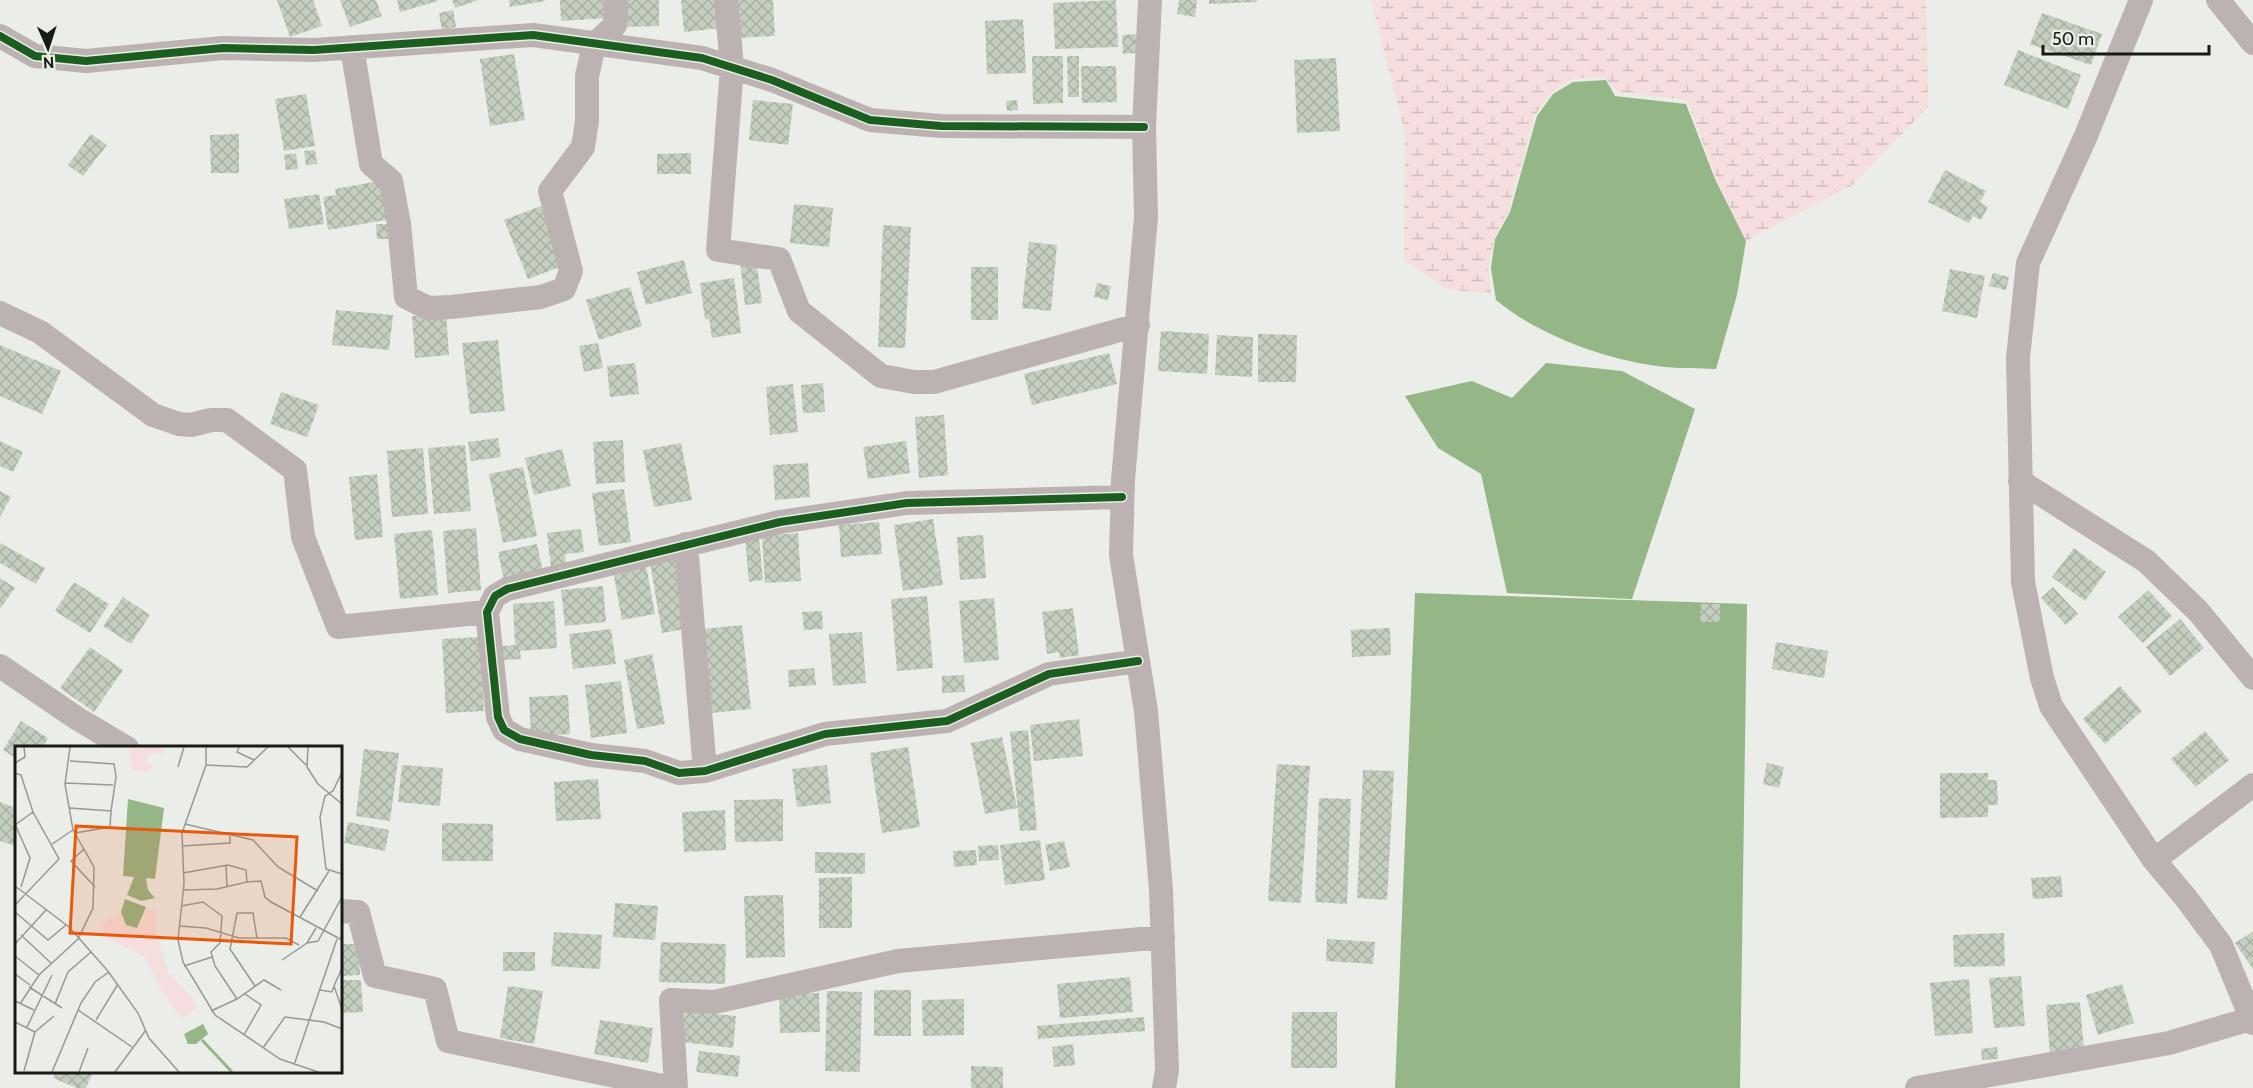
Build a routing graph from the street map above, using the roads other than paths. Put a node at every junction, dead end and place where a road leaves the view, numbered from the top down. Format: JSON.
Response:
{"nodes":[{"id":1,"x":616,"y":0,"type":"edge"},
{"id":2,"x":726,"y":0,"type":"edge"},
{"id":3,"x":1150,"y":0,"type":"edge"},
{"id":4,"x":2141,"y":0,"type":"edge"},
{"id":5,"x":2218,"y":0,"type":"edge"},
{"id":6,"x":0,"y":36,"type":"edge"},
{"id":7,"x":2253,"y":43,"type":"edge"},
{"id":8,"x":594,"y":45,"type":"junction"},
{"id":9,"x":352,"y":47,"type":"junction"},
{"id":10,"x":732,"y":67,"type":"junction"},
{"id":11,"x":1144,"y":127,"type":"junction"},
{"id":12,"x":0,"y":313,"type":"edge"},
{"id":13,"x":1138,"y":325,"type":"junction"},
{"id":14,"x":2020,"y":481,"type":"junction"},
{"id":15,"x":1122,"y":497,"type":"junction"},
{"id":16,"x":686,"y":544,"type":"junction"},
{"id":17,"x":487,"y":612,"type":"junction"},
{"id":18,"x":1138,"y":661,"type":"junction"},
{"id":19,"x":0,"y":666,"type":"edge"},
{"id":20,"x":2253,"y":678,"type":"edge"},
{"id":21,"x":125,"y":746,"type":"edge"},
{"id":22,"x":705,"y":771,"type":"junction"},
{"id":23,"x":2253,"y":785,"type":"edge"},
{"id":24,"x":2154,"y":860,"type":"junction"},
{"id":25,"x":342,"y":910,"type":"edge"},
{"id":26,"x":1163,"y":937,"type":"junction"},
{"id":27,"x":2252,"y":1021,"type":"edge"},
{"id":28,"x":672,"y":1088,"type":"edge"},
{"id":29,"x":676,"y":1088,"type":"edge"},
{"id":30,"x":1164,"y":1088,"type":"edge"},
{"id":31,"x":1917,"y":1088,"type":"edge"}],
"edges":[{"from":1,"to":8,"type":"street"},
{"from":2,"to":10,"type":"street"},
{"from":3,"to":11,"type":"street"},
{"from":4,"to":14,"type":"street"},
{"from":5,"to":7,"type":"street"},
{"from":6,"to":9,"type":"street"},
{"from":8,"to":9,"type":"street"},
{"from":8,"to":9,"type":"street"},
{"from":8,"to":10,"type":"street"},
{"from":10,"to":11,"type":"street"},
{"from":10,"to":13,"type":"street"},
{"from":11,"to":13,"type":"street"},
{"from":12,"to":17,"type":"street"},
{"from":13,"to":15,"type":"street"},
{"from":14,"to":20,"type":"street"},
{"from":14,"to":24,"type":"street"},
{"from":15,"to":16,"type":"street"},
{"from":15,"to":18,"type":"street"},
{"from":16,"to":17,"type":"street"},
{"from":16,"to":22,"type":"street"},
{"from":17,"to":22,"type":"street"},
{"from":18,"to":22,"type":"street"},
{"from":18,"to":26,"type":"street"},
{"from":19,"to":21,"type":"street"},
{"from":23,"to":24,"type":"street"},
{"from":24,"to":27,"type":"street"},
{"from":25,"to":28,"type":"street"},
{"from":26,"to":29,"type":"street"},
{"from":26,"to":30,"type":"street"},
{"from":27,"to":31,"type":"street"}]}
